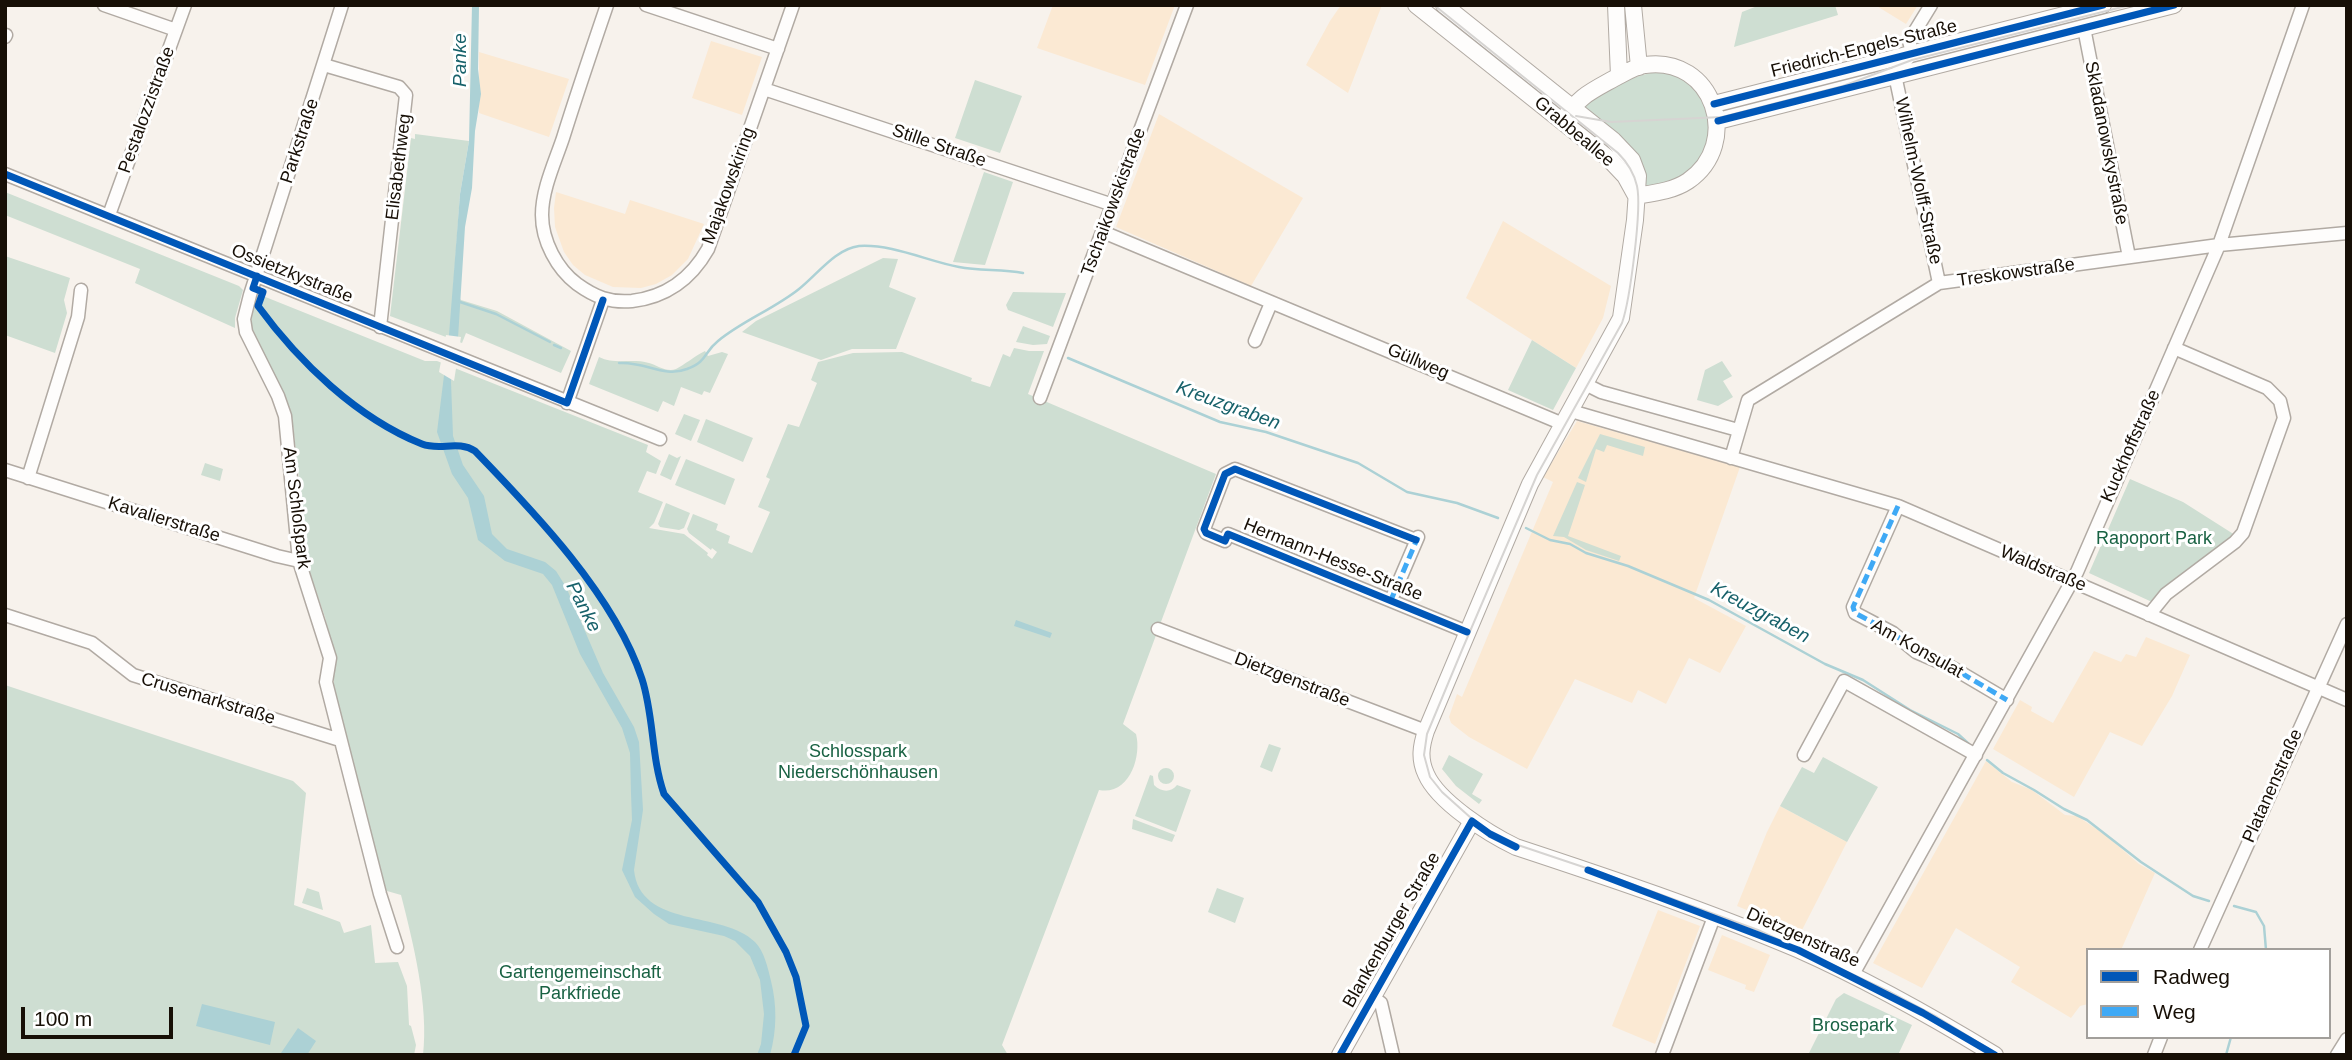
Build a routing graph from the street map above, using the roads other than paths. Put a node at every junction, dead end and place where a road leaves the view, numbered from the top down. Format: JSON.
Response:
{"nodes":[{"id":1,"x":104,"y":5,"type":"edge"},
{"id":2,"x":186,"y":5,"type":"edge"},
{"id":3,"x":342,"y":5,"type":"edge"},
{"id":4,"x":607,"y":5,"type":"edge"},
{"id":5,"x":646,"y":5,"type":"edge"},
{"id":6,"x":793,"y":5,"type":"edge"},
{"id":7,"x":1187,"y":5,"type":"edge"},
{"id":8,"x":1416,"y":5,"type":"edge"},
{"id":9,"x":1444,"y":5,"type":"edge"},
{"id":10,"x":1615,"y":5,"type":"edge"},
{"id":11,"x":1633,"y":5,"type":"edge"},
{"id":12,"x":1931,"y":5,"type":"edge"},
{"id":13,"x":2103,"y":5,"type":"edge"},
{"id":14,"x":2174,"y":5,"type":"edge"},
{"id":15,"x":2304,"y":5,"type":"edge"},
{"id":16,"x":2084,"y":28,"type":"junction"},
{"id":17,"x":176,"y":30,"type":"junction"},
{"id":18,"x":778,"y":49,"type":"junction"},
{"id":19,"x":1912,"y":53,"type":"junction"},
{"id":20,"x":324,"y":65,"type":"junction"},
{"id":21,"x":1639,"y":67,"type":"junction"},
{"id":22,"x":1895,"y":75,"type":"junction"},
{"id":23,"x":1619,"y":76,"type":"junction"},
{"id":24,"x":764,"y":89,"type":"junction"},
{"id":25,"x":1714,"y":104,"type":"junction"},
{"id":26,"x":1572,"y":107,"type":"junction"},
{"id":27,"x":1562,"y":121,"type":"junction"},
{"id":28,"x":1718,"y":121,"type":"junction"},
{"id":29,"x":5,"y":174,"type":"edge"},
{"id":30,"x":1636,"y":196,"type":"junction"},
{"id":31,"x":1113,"y":205,"type":"junction"},
{"id":32,"x":109,"y":215,"type":"junction"},
{"id":33,"x":1103,"y":232,"type":"junction"},
{"id":34,"x":2347,"y":233,"type":"edge"},
{"id":35,"x":2219,"y":245,"type":"junction"},
{"id":36,"x":2129,"y":257,"type":"junction"},
{"id":37,"x":257,"y":276,"type":"junction"},
{"id":38,"x":1939,"y":284,"type":"junction"},
{"id":39,"x":81,"y":290,"type":"dead end"},
{"id":40,"x":603,"y":300,"type":"junction"},
{"id":41,"x":1271,"y":303,"type":"junction"},
{"id":42,"x":380,"y":327,"type":"junction"},
{"id":43,"x":1255,"y":341,"type":"dead end"},
{"id":44,"x":2174,"y":348,"type":"junction"},
{"id":45,"x":1586,"y":384,"type":"junction"},
{"id":46,"x":1040,"y":398,"type":"dead end"},
{"id":47,"x":567,"y":403,"type":"junction"},
{"id":48,"x":1567,"y":417,"type":"junction"},
{"id":49,"x":1738,"y":430,"type":"junction"},
{"id":50,"x":660,"y":439,"type":"dead end"},
{"id":51,"x":1731,"y":458,"type":"junction"},
{"id":52,"x":5,"y":470,"type":"edge"},
{"id":53,"x":29,"y":478,"type":"junction"},
{"id":54,"x":1898,"y":506,"type":"junction"},
{"id":55,"x":299,"y":561,"type":"junction"},
{"id":56,"x":2072,"y":582,"type":"junction"},
{"id":57,"x":1391,"y":600,"type":"junction"},
{"id":58,"x":5,"y":615,"type":"edge"},
{"id":59,"x":2149,"y":615,"type":"junction"},
{"id":60,"x":2347,"y":624,"type":"edge"},
{"id":61,"x":1158,"y":629,"type":"dead end"},
{"id":62,"x":1467,"y":632,"type":"junction"},
{"id":63,"x":2318,"y":688,"type":"junction"},
{"id":64,"x":2007,"y":700,"type":"junction"},
{"id":65,"x":2347,"y":701,"type":"edge"},
{"id":66,"x":1428,"y":728,"type":"junction"},
{"id":67,"x":340,"y":740,"type":"junction"},
{"id":68,"x":1804,"y":755,"type":"dead end"},
{"id":69,"x":1976,"y":755,"type":"junction"},
{"id":70,"x":1472,"y":821,"type":"junction"},
{"id":71,"x":1714,"y":917,"type":"junction"},
{"id":72,"x":397,"y":947,"type":"dead end"},
{"id":73,"x":2201,"y":948,"type":"edge"},
{"id":74,"x":1852,"y":976,"type":"junction"},
{"id":75,"x":1372,"y":997,"type":"junction"},
{"id":76,"x":2347,"y":1039,"type":"edge"},
{"id":77,"x":1340,"y":1055,"type":"edge"},
{"id":78,"x":1393,"y":1055,"type":"edge"},
{"id":79,"x":1662,"y":1055,"type":"edge"},
{"id":80,"x":1995,"y":1055,"type":"edge"},
{"id":81,"x":2337,"y":1055,"type":"edge"}],
"edges":[{"from":1,"to":17,"type":"street"},
{"from":2,"to":17,"type":"street","name":"Pestalozzistraße"},
{"from":3,"to":20,"type":"street","name":"Parkstraße"},
{"from":4,"to":40,"type":"street"},
{"from":5,"to":18,"type":"street"},
{"from":6,"to":18,"type":"street","name":"Majakowskiring"},
{"from":7,"to":31,"type":"street","name":"Tschaikowskistraße"},
{"from":8,"to":27,"type":"main road","name":"Grabbeallee"},
{"from":9,"to":26,"type":"main road","name":"Grabbeallee"},
{"from":10,"to":23,"type":"main road"},
{"from":11,"to":21,"type":"main road"},
{"from":12,"to":19,"type":"street","name":"Wilhelm-Wolff-Straße"},
{"from":13,"to":19,"type":"main road","name":"Friedrich-Engels-Straße"},
{"from":14,"to":16,"type":"main road","name":"Friedrich-Engels-Straße"},
{"from":15,"to":35,"type":"street","name":"Kuckhoffstraße"},
{"from":16,"to":22,"type":"main road","name":"Friedrich-Engels-Straße"},
{"from":16,"to":36,"type":"street","name":"Skladanowskystraße"},
{"from":17,"to":32,"type":"street","name":"Pestalozzistraße"},
{"from":18,"to":24,"type":"street","name":"Majakowskiring"},
{"from":19,"to":22,"type":"street","name":"Wilhelm-Wolff-Straße"},
{"from":19,"to":25,"type":"main road","name":"Friedrich-Engels-Straße"},
{"from":20,"to":37,"type":"street","name":"Parkstraße"},
{"from":20,"to":42,"type":"street","name":"Elisabethweg"},
{"from":21,"to":23,"type":"main road"},
{"from":21,"to":25,"type":"main road"},
{"from":22,"to":28,"type":"main road","name":"Friedrich-Engels-Straße"},
{"from":22,"to":38,"type":"street","name":"Wilhelm-Wolff-Straße"},
{"from":23,"to":26,"type":"main road"},
{"from":24,"to":31,"type":"street","name":"Stille Straße"},
{"from":24,"to":40,"type":"street","name":"Majakowskiring"},
{"from":25,"to":28,"type":"main road"},
{"from":26,"to":27,"type":"main road"},
{"from":26,"to":30,"type":"main road","name":"Grabbeallee"},
{"from":27,"to":30,"type":"main road","name":"Grabbeallee"},
{"from":28,"to":30,"type":"main road"},
{"from":29,"to":32,"type":"street","name":"Ossietzkystraße"},
{"from":30,"to":45,"type":"main road"},
{"from":31,"to":33,"type":"street","name":"Tschaikowskistraße"},
{"from":32,"to":37,"type":"street","name":"Ossietzkystraße"},
{"from":33,"to":41,"type":"street","name":"Güllweg"},
{"from":33,"to":46,"type":"street","name":"Tschaikowskistraße"},
{"from":34,"to":35,"type":"street","name":"Treskowstraße"},
{"from":35,"to":36,"type":"street","name":"Treskowstraße"},
{"from":35,"to":44,"type":"street","name":"Kuckhoffstraße"},
{"from":36,"to":38,"type":"street","name":"Treskowstraße"},
{"from":37,"to":42,"type":"street","name":"Ossietzkystraße"},
{"from":37,"to":55,"type":"street","name":"Am Schloßpark"},
{"from":38,"to":49,"type":"street","name":"Treskowstraße"},
{"from":39,"to":53,"type":"street"},
{"from":40,"to":47,"type":"street"},
{"from":41,"to":43,"type":"street"},
{"from":41,"to":48,"type":"street","name":"Güllweg"},
{"from":42,"to":47,"type":"street","name":"Ossietzkystraße"},
{"from":44,"to":56,"type":"street","name":"Kuckhoffstraße"},
{"from":44,"to":59,"type":"street"},
{"from":45,"to":48,"type":"main road"},
{"from":45,"to":49,"type":"street"},
{"from":47,"to":50,"type":"street","name":"Ossietzkystraße"},
{"from":48,"to":51,"type":"street","name":"Waldstraße"},
{"from":48,"to":62,"type":"main road"},
{"from":49,"to":51,"type":"street"},
{"from":51,"to":54,"type":"street","name":"Waldstraße"},
{"from":52,"to":53,"type":"street","name":"Kavalierstraße"},
{"from":53,"to":55,"type":"street","name":"Kavalierstraße"},
{"from":54,"to":56,"type":"street","name":"Waldstraße"},
{"from":54,"to":64,"type":"street","name":"Am Konsulat"},
{"from":55,"to":67,"type":"street","name":"Am Schloßpark"},
{"from":56,"to":59,"type":"street","name":"Waldstraße"},
{"from":56,"to":64,"type":"street","name":"Kuckhoffstraße"},
{"from":57,"to":57,"type":"street","name":"Hermann-Hesse-Straße"},
{"from":57,"to":62,"type":"street","name":"Hermann-Hesse-Straße"},
{"from":58,"to":67,"type":"street","name":"Crusemarkstraße"},
{"from":59,"to":63,"type":"street","name":"Waldstraße"},
{"from":60,"to":63,"type":"street","name":"Platanenstraße"},
{"from":61,"to":66,"type":"street","name":"Dietzgenstraße"},
{"from":62,"to":66,"type":"main road"},
{"from":63,"to":65,"type":"street","name":"Waldstraße"},
{"from":63,"to":73,"type":"street","name":"Platanenstraße"},
{"from":64,"to":69,"type":"street","name":"Kuckhoffstraße"},
{"from":66,"to":70,"type":"main road","name":"Dietzgenstraße"},
{"from":67,"to":72,"type":"street","name":"Am Schloßpark"},
{"from":68,"to":69,"type":"street"},
{"from":69,"to":74,"type":"street","name":"Kuckhoffstraße"},
{"from":70,"to":71,"type":"main road","name":"Dietzgenstraße"},
{"from":70,"to":75,"type":"main road","name":"Blankenburger Straße"},
{"from":71,"to":74,"type":"main road","name":"Dietzgenstraße"},
{"from":71,"to":79,"type":"street"},
{"from":74,"to":80,"type":"main road","name":"Dietzgenstraße"},
{"from":75,"to":77,"type":"main road","name":"Blankenburger Straße"},
{"from":75,"to":78,"type":"street"},
{"from":76,"to":81,"type":"street"}]}
